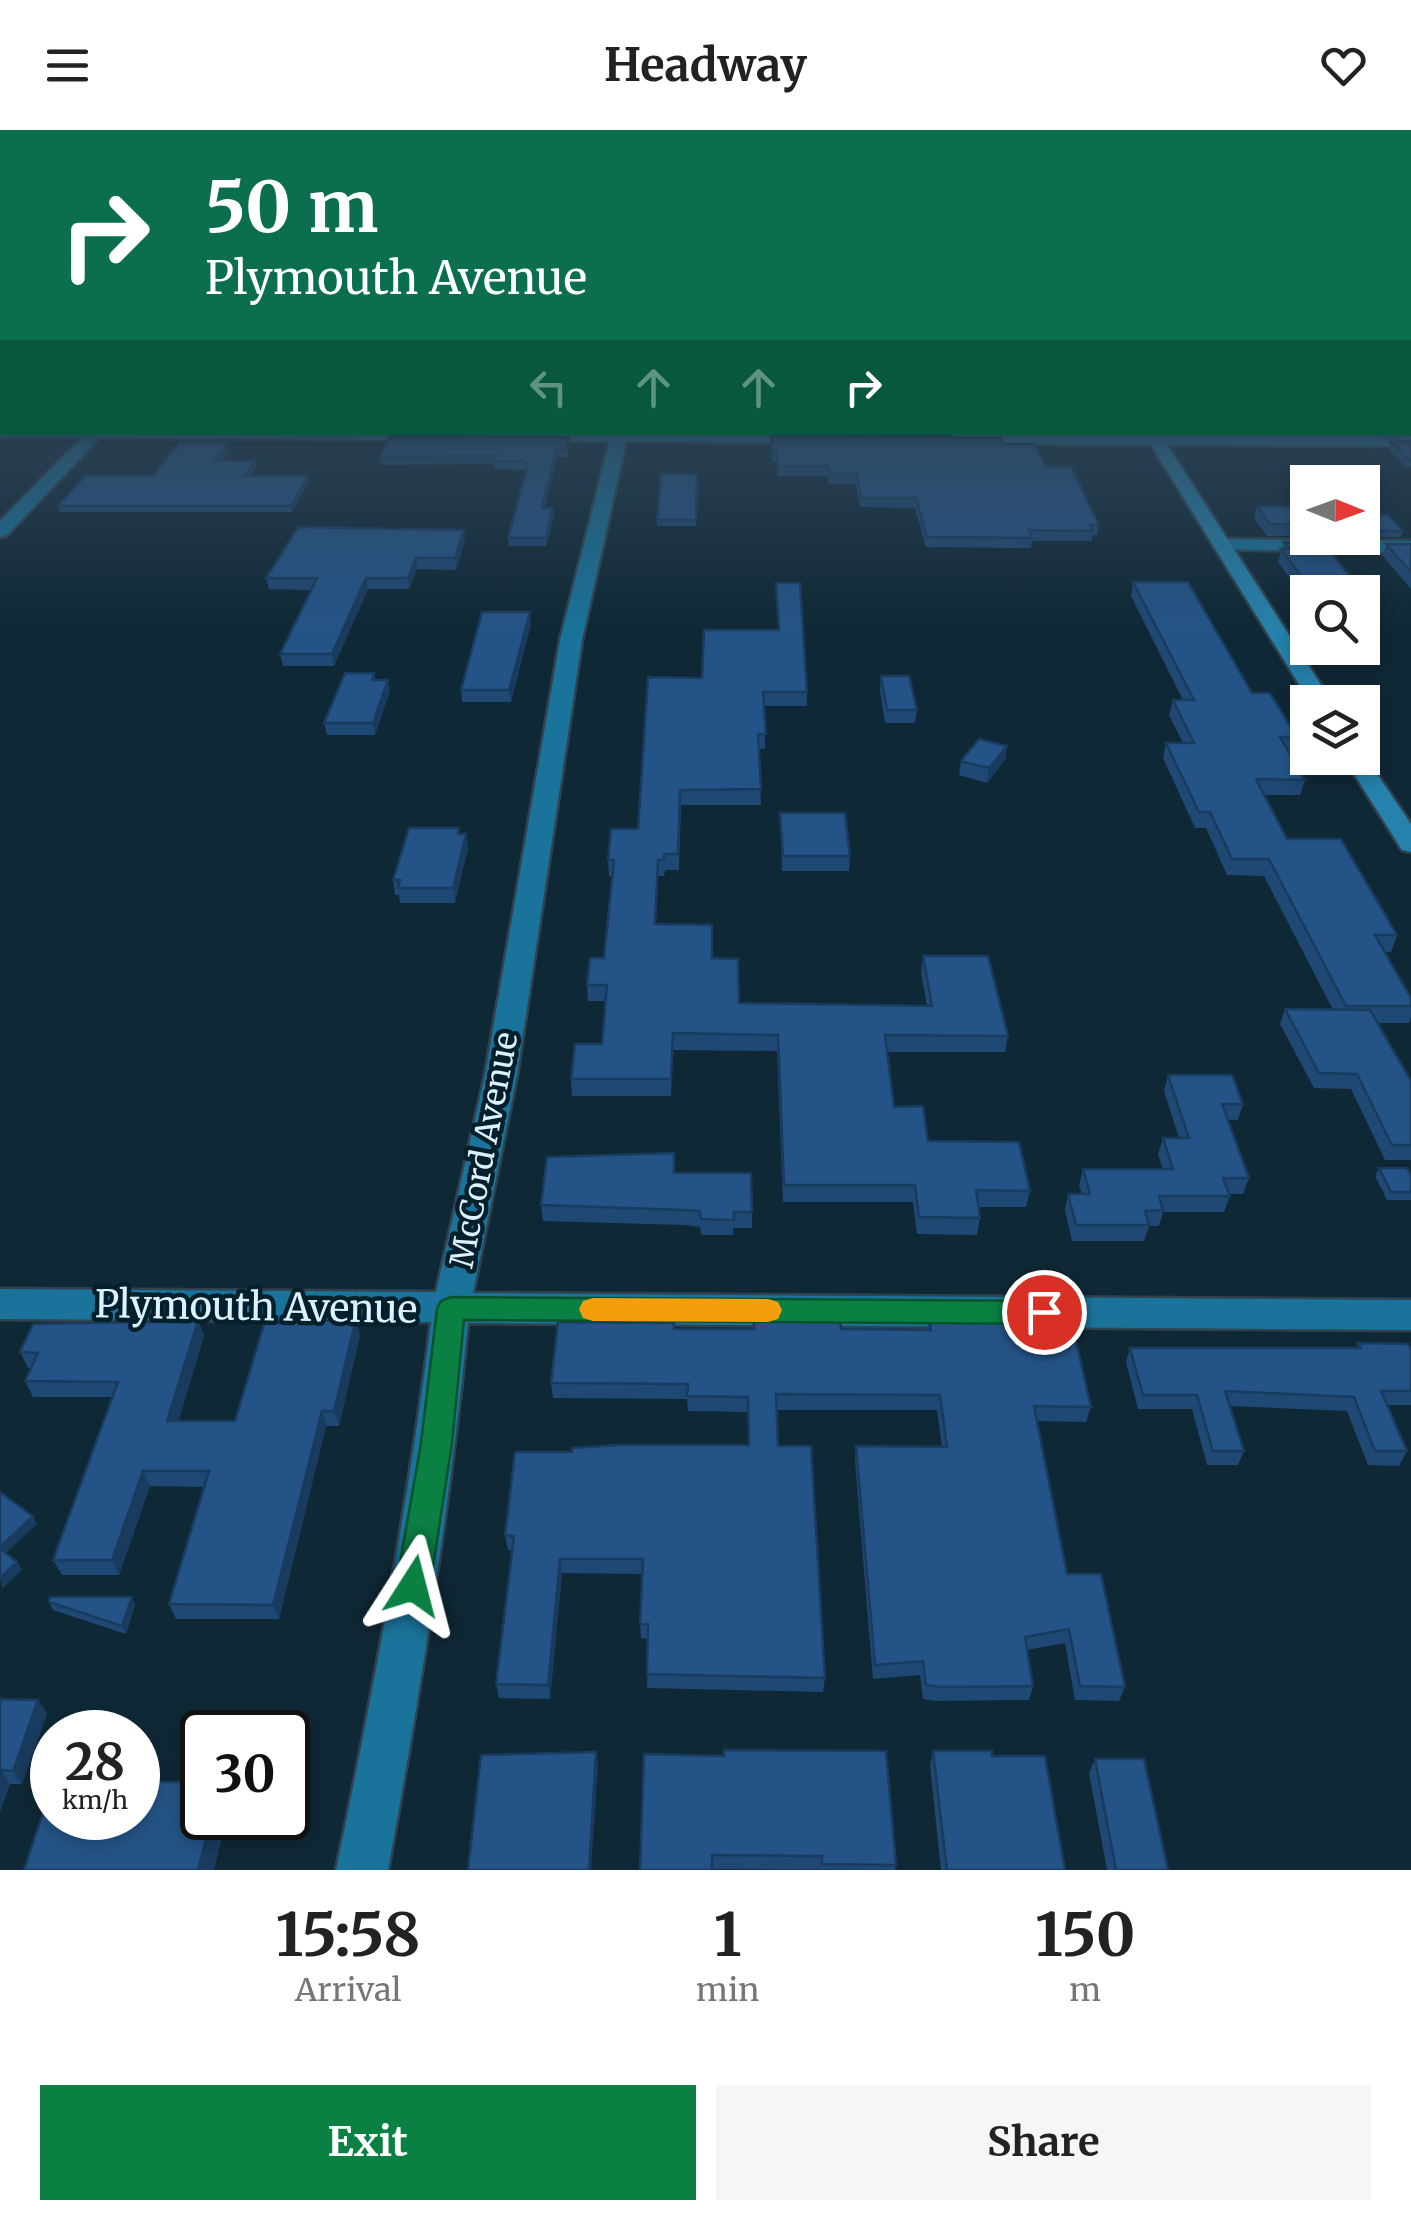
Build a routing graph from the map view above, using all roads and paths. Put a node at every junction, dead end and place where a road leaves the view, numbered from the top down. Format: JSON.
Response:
{"nodes":[{"id":1,"x":61,"y":469,"type":"edge"},
{"id":2,"x":612,"y":469,"type":"edge"},
{"id":3,"x":1174,"y":469,"type":"edge"},
{"id":4,"x":0,"y":531,"type":"edge"},
{"id":5,"x":1222,"y":545,"type":"junction"},
{"id":6,"x":1411,"y":547,"type":"edge"},
{"id":7,"x":1310,"y":685,"type":"edge"},
{"id":8,"x":1367,"y":775,"type":"edge"},
{"id":9,"x":1411,"y":844,"type":"edge"},
{"id":10,"x":0,"y":1304,"type":"edge"},
{"id":11,"x":451,"y":1309,"type":"junction"},
{"id":12,"x":1411,"y":1315,"type":"edge"},
{"id":13,"x":362,"y":1870,"type":"edge"}],
"edges":[{"from":1,"to":4,"type":"street"},
{"from":2,"to":11,"type":"street","name":"McCord Avenue"},
{"from":3,"to":5,"type":"street"},
{"from":5,"to":6,"type":"street"},
{"from":5,"to":7,"type":"street"},
{"from":8,"to":9,"type":"street"},
{"from":10,"to":11,"type":"street","name":"Plymouth Avenue"},
{"from":11,"to":12,"type":"street","name":"Plymouth Avenue"},
{"from":11,"to":13,"type":"street","name":"McCord Avenue"}]}
